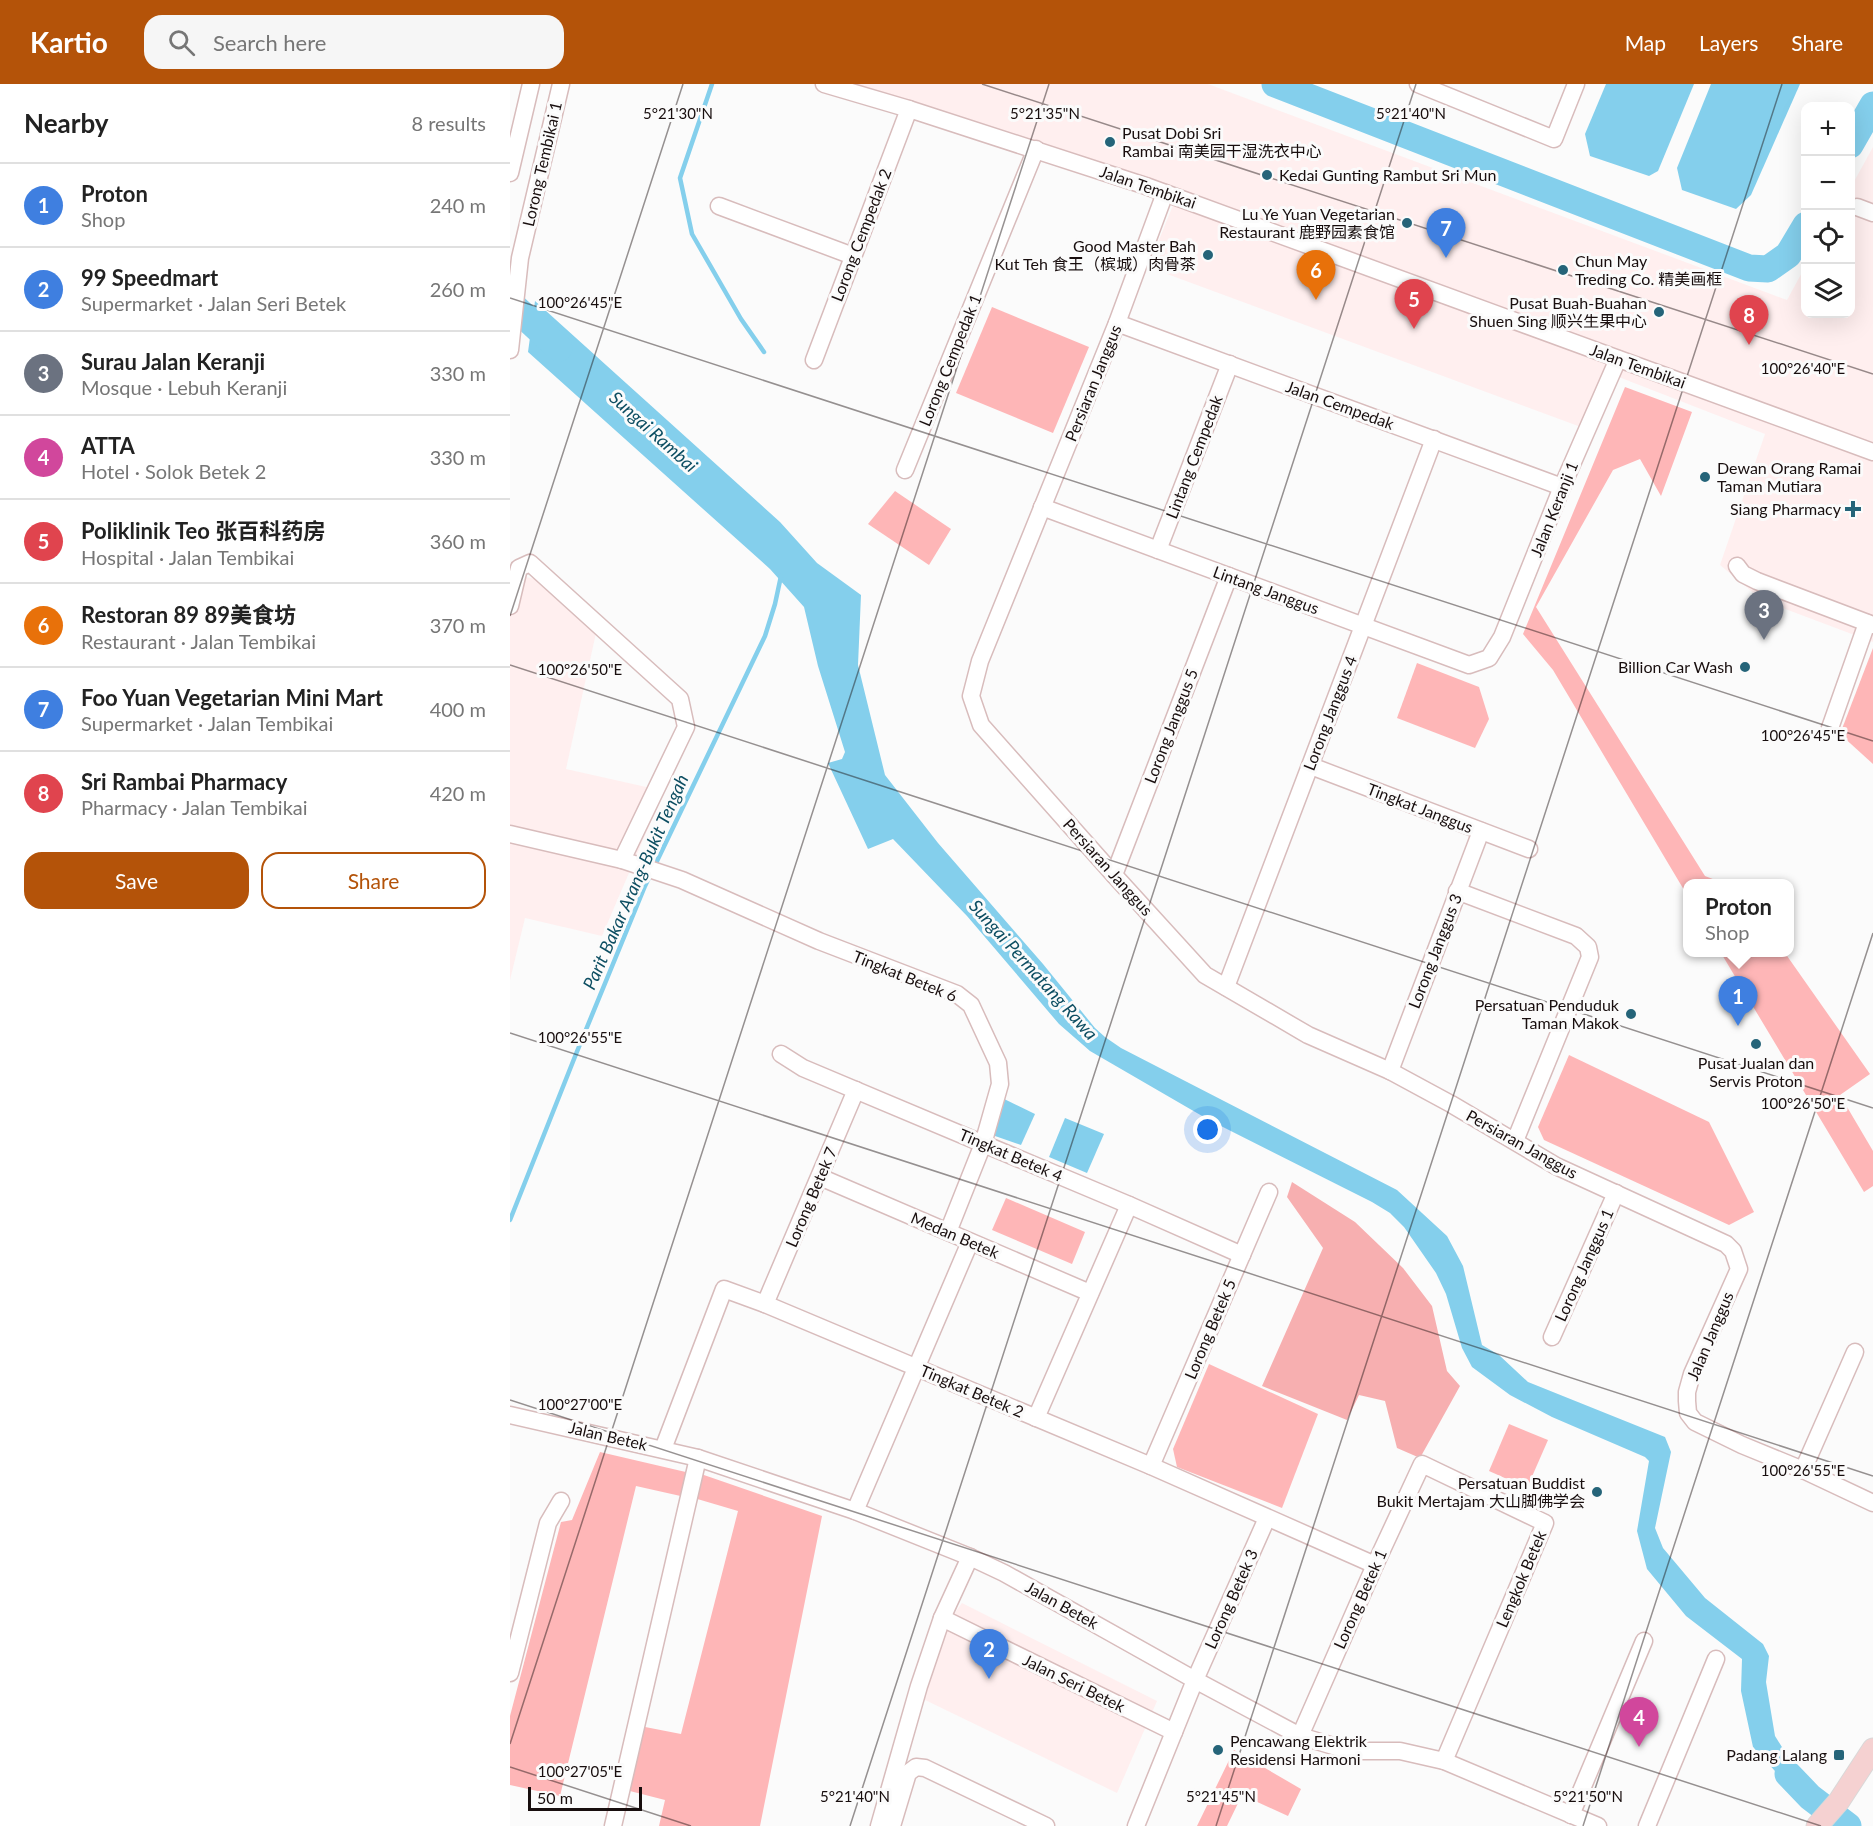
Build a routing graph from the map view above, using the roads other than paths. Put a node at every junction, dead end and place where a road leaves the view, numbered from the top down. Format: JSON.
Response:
{"nodes":[{"id":1,"x":561,"y":84,"type":"edge"},
{"id":2,"x":824,"y":84,"type":"edge"},
{"id":3,"x":1576,"y":84,"type":"edge"},
{"id":4,"x":1422,"y":85,"type":"edge"},
{"id":5,"x":529,"y":92,"type":"edge"},
{"id":6,"x":555,"y":109,"type":"junction"},
{"id":7,"x":909,"y":109,"type":"junction"},
{"id":8,"x":1036,"y":150,"type":"junction"},
{"id":9,"x":510,"y":173,"type":"edge"},
{"id":10,"x":1165,"y":193,"type":"junction"},
{"id":11,"x":719,"y":206,"type":"dead end"},
{"id":12,"x":1857,"y":207,"type":"dead end"},
{"id":13,"x":1873,"y":213,"type":"edge"},
{"id":14,"x":853,"y":256,"type":"junction"},
{"id":15,"x":1117,"y":323,"type":"junction"},
{"id":16,"x":510,"y":350,"type":"edge"},
{"id":17,"x":1618,"y":359,"type":"junction"},
{"id":18,"x":814,"y":360,"type":"dead end"},
{"id":19,"x":1230,"y":364,"type":"junction"},
{"id":20,"x":1434,"y":439,"type":"junction"},
{"id":21,"x":1873,"y":452,"type":"edge"},
{"id":22,"x":905,"y":470,"type":"dead end"},
{"id":23,"x":1562,"y":487,"type":"junction"},
{"id":24,"x":1042,"y":507,"type":"junction"},
{"id":25,"x":1158,"y":550,"type":"junction"},
{"id":26,"x":1737,"y":566,"type":"dead end"},
{"id":27,"x":1228,"y":576,"type":"junction"},
{"id":28,"x":510,"y":606,"type":"edge"},
{"id":29,"x":1870,"y":624,"type":"edge"},
{"id":30,"x":1364,"y":626,"type":"junction"},
{"id":31,"x":1489,"y":658,"type":"joint"},
{"id":32,"x":1830,"y":728,"type":"dead end"},
{"id":33,"x":1311,"y":766,"type":"junction"},
{"id":34,"x":1481,"y":831,"type":"junction"},
{"id":35,"x":510,"y":834,"type":"edge"},
{"id":36,"x":1529,"y":849,"type":"dead end"},
{"id":37,"x":622,"y":860,"type":"junction"},
{"id":38,"x":1114,"y":875,"type":"junction"},
{"id":39,"x":1457,"y":891,"type":"junction"},
{"id":40,"x":1226,"y":987,"type":"junction"},
{"id":41,"x":781,"y":1054,"type":"dead end"},
{"id":42,"x":1390,"y":1071,"type":"junction"},
{"id":43,"x":856,"y":1090,"type":"junction"},
{"id":44,"x":1515,"y":1141,"type":"junction"},
{"id":45,"x":982,"y":1144,"type":"junction"},
{"id":46,"x":820,"y":1177,"type":"junction"},
{"id":47,"x":1269,"y":1192,"type":"dead end"},
{"id":48,"x":1616,"y":1193,"type":"junction"},
{"id":49,"x":1129,"y":1205,"type":"junction"},
{"id":50,"x":948,"y":1232,"type":"junction"},
{"id":51,"x":970,"y":1242,"type":"junction"},
{"id":52,"x":1242,"y":1255,"type":"junction"},
{"id":53,"x":1739,"y":1269,"type":"joint"},
{"id":54,"x":1090,"y":1293,"type":"junction"},
{"id":55,"x":765,"y":1304,"type":"junction"},
{"id":56,"x":1552,"y":1337,"type":"dead end"},
{"id":57,"x":1855,"y":1352,"type":"dead end"},
{"id":58,"x":917,"y":1368,"type":"junction"},
{"id":59,"x":510,"y":1415,"type":"edge"},
{"id":60,"x":1036,"y":1418,"type":"junction"},
{"id":61,"x":663,"y":1449,"type":"junction"},
{"id":62,"x":698,"y":1458,"type":"junction"},
{"id":63,"x":1422,"y":1464,"type":"joint"},
{"id":64,"x":1151,"y":1466,"type":"junction"},
{"id":65,"x":1803,"y":1470,"type":"junction"},
{"id":66,"x":561,"y":1500,"type":"dead end"},
{"id":67,"x":1873,"y":1503,"type":"edge"},
{"id":68,"x":855,"y":1511,"type":"junction"},
{"id":69,"x":1267,"y":1518,"type":"junction"},
{"id":70,"x":970,"y":1557,"type":"junction"},
{"id":71,"x":1374,"y":1565,"type":"junction"},
{"id":72,"x":942,"y":1618,"type":"junction"},
{"id":73,"x":1644,"y":1641,"type":"dead end"},
{"id":74,"x":1716,"y":1659,"type":"dead end"},
{"id":75,"x":510,"y":1673,"type":"edge"},
{"id":76,"x":1195,"y":1680,"type":"junction"},
{"id":77,"x":1174,"y":1732,"type":"junction"},
{"id":78,"x":1300,"y":1736,"type":"junction"},
{"id":79,"x":1873,"y":1749,"type":"edge"},
{"id":80,"x":1444,"y":1761,"type":"junction"},
{"id":81,"x":1571,"y":1815,"type":"junction"},
{"id":82,"x":1819,"y":1824,"type":"edge"},
{"id":83,"x":613,"y":1826,"type":"edge"},
{"id":84,"x":879,"y":1826,"type":"edge"},
{"id":85,"x":892,"y":1826,"type":"edge"},
{"id":86,"x":1046,"y":1826,"type":"edge"},
{"id":87,"x":1136,"y":1826,"type":"edge"},
{"id":88,"x":1598,"y":1826,"type":"edge"},
{"id":89,"x":1647,"y":1826,"type":"edge"}],
"edges":[{"from":1,"to":6,"type":"street","name":"Lorong Tembikai 1"},
{"from":2,"to":7,"type":"street","name":"Jalan Tembikai"},
{"from":3,"to":4,"type":"street"},
{"from":5,"to":6,"type":"street"},
{"from":5,"to":9,"type":"street"},
{"from":6,"to":16,"type":"street","name":"Lorong Tembikai 1"},
{"from":7,"to":8,"type":"street","name":"Jalan Tembikai"},
{"from":7,"to":14,"type":"street","name":"Lorong Cempedak 2"},
{"from":8,"to":10,"type":"street","name":"Jalan Tembikai"},
{"from":8,"to":22,"type":"street","name":"Lorong Cempedak 1"},
{"from":10,"to":15,"type":"street","name":"Persiaran Janggus"},
{"from":10,"to":17,"type":"street","name":"Jalan Tembikai"},
{"from":11,"to":14,"type":"street"},
{"from":12,"to":13,"type":"street"},
{"from":14,"to":18,"type":"street","name":"Lorong Cempedak 2"},
{"from":15,"to":19,"type":"street","name":"Jalan Cempedak"},
{"from":15,"to":24,"type":"street","name":"Persiaran Janggus"},
{"from":17,"to":21,"type":"street","name":"Jalan Tembikai"},
{"from":17,"to":23,"type":"street","name":"Jalan Keranji 1"},
{"from":19,"to":20,"type":"street","name":"Jalan Cempedak"},
{"from":19,"to":25,"type":"street","name":"Lintang Cempedak"},
{"from":20,"to":23,"type":"street","name":"Jalan Cempedak"},
{"from":20,"to":30,"type":"street","name":"Lorong Janggus 4"},
{"from":23,"to":31,"type":"street","name":"Jalan Keranji 1"},
{"from":24,"to":25,"type":"street","name":"Lintang Janggus"},
{"from":24,"to":38,"type":"street","name":"Persiaran Janggus"},
{"from":25,"to":27,"type":"street","name":"Lintang Janggus"},
{"from":26,"to":29,"type":"street"},
{"from":27,"to":30,"type":"street","name":"Lintang Janggus"},
{"from":27,"to":38,"type":"street","name":"Lorong Janggus 5"},
{"from":28,"to":37,"type":"street"},
{"from":29,"to":32,"type":"street"},
{"from":30,"to":31,"type":"street","name":"Lintang Janggus"},
{"from":30,"to":33,"type":"street","name":"Lorong Janggus 4"},
{"from":33,"to":34,"type":"street","name":"Tingkat Janggus"},
{"from":33,"to":40,"type":"street","name":"Lorong Janggus 4"},
{"from":34,"to":36,"type":"street","name":"Tingkat Janggus"},
{"from":34,"to":39,"type":"street","name":"Lorong Janggus 3"},
{"from":35,"to":37,"type":"street","name":"Tingkat Betek 6"},
{"from":37,"to":45,"type":"street","name":"Tingkat Betek 6"},
{"from":38,"to":40,"type":"street","name":"Persiaran Janggus"},
{"from":39,"to":42,"type":"street","name":"Lorong Janggus 3"},
{"from":39,"to":44,"type":"street"},
{"from":40,"to":42,"type":"street","name":"Persiaran Janggus"},
{"from":41,"to":43,"type":"street","name":"Tingkat Betek 4"},
{"from":42,"to":44,"type":"street","name":"Persiaran Janggus"},
{"from":43,"to":45,"type":"street","name":"Tingkat Betek 4"},
{"from":43,"to":46,"type":"street","name":"Lorong Betek 7"},
{"from":44,"to":48,"type":"street","name":"Persiaran Janggus"},
{"from":45,"to":49,"type":"street","name":"Tingkat Betek 4"},
{"from":45,"to":50,"type":"street","name":"Tingkat Betek 6"},
{"from":46,"to":50,"type":"street","name":"Medan Betek"},
{"from":46,"to":55,"type":"street","name":"Lorong Betek 7"},
{"from":47,"to":52,"type":"street","name":"Lorong Betek 5"},
{"from":48,"to":53,"type":"street","name":"Persiaran Janggus"},
{"from":48,"to":56,"type":"street","name":"Lorong Janggus 1"},
{"from":49,"to":52,"type":"street","name":"Tingkat Betek 4"},
{"from":49,"to":54,"type":"street"},
{"from":50,"to":51,"type":"street","name":"Medan Betek"},
{"from":51,"to":54,"type":"street","name":"Medan Betek"},
{"from":51,"to":58,"type":"street"},
{"from":52,"to":64,"type":"street","name":"Lorong Betek 5"},
{"from":53,"to":65,"type":"street","name":"Jalan Janggus"},
{"from":54,"to":60,"type":"street"},
{"from":55,"to":58,"type":"street","name":"Tingkat Betek 2"},
{"from":55,"to":61,"type":"street","name":"Tingkat Betek 2"},
{"from":57,"to":65,"type":"street"},
{"from":58,"to":60,"type":"street","name":"Tingkat Betek 2"},
{"from":58,"to":68,"type":"street"},
{"from":59,"to":61,"type":"street","name":"Jalan Betek"},
{"from":60,"to":64,"type":"street","name":"Tingkat Betek 2"},
{"from":61,"to":62,"type":"street","name":"Jalan Betek"},
{"from":62,"to":68,"type":"street","name":"Jalan Betek"},
{"from":62,"to":83,"type":"street"},
{"from":63,"to":71,"type":"street","name":"Lorong Betek 1"},
{"from":63,"to":80,"type":"street","name":"Lengkok Betek"},
{"from":64,"to":69,"type":"street","name":"Tingkat Betek 2"},
{"from":65,"to":67,"type":"street","name":"Jalan Janggus"},
{"from":66,"to":75,"type":"street"},
{"from":68,"to":70,"type":"street","name":"Jalan Betek"},
{"from":69,"to":71,"type":"street","name":"Tingkat Betek 2"},
{"from":69,"to":76,"type":"street","name":"Lorong Betek 3"},
{"from":70,"to":72,"type":"street"},
{"from":70,"to":76,"type":"street","name":"Jalan Betek"},
{"from":71,"to":78,"type":"street","name":"Lorong Betek 1"},
{"from":72,"to":77,"type":"street","name":"Jalan Seri Betek"},
{"from":72,"to":84,"type":"street"},
{"from":73,"to":81,"type":"street"},
{"from":74,"to":89,"type":"street"},
{"from":76,"to":77,"type":"street","name":"Lorong Betek 3"},
{"from":76,"to":78,"type":"street","name":"Jalan Betek"},
{"from":77,"to":87,"type":"street","name":"Lorong Betek 3"},
{"from":78,"to":80,"type":"street","name":"Jalan Betek"},
{"from":79,"to":82,"type":"main road"},
{"from":80,"to":81,"type":"street","name":"Jalan Betek"},
{"from":81,"to":88,"type":"street","name":"Jalan Betek"},
{"from":85,"to":86,"type":"street"}]}
